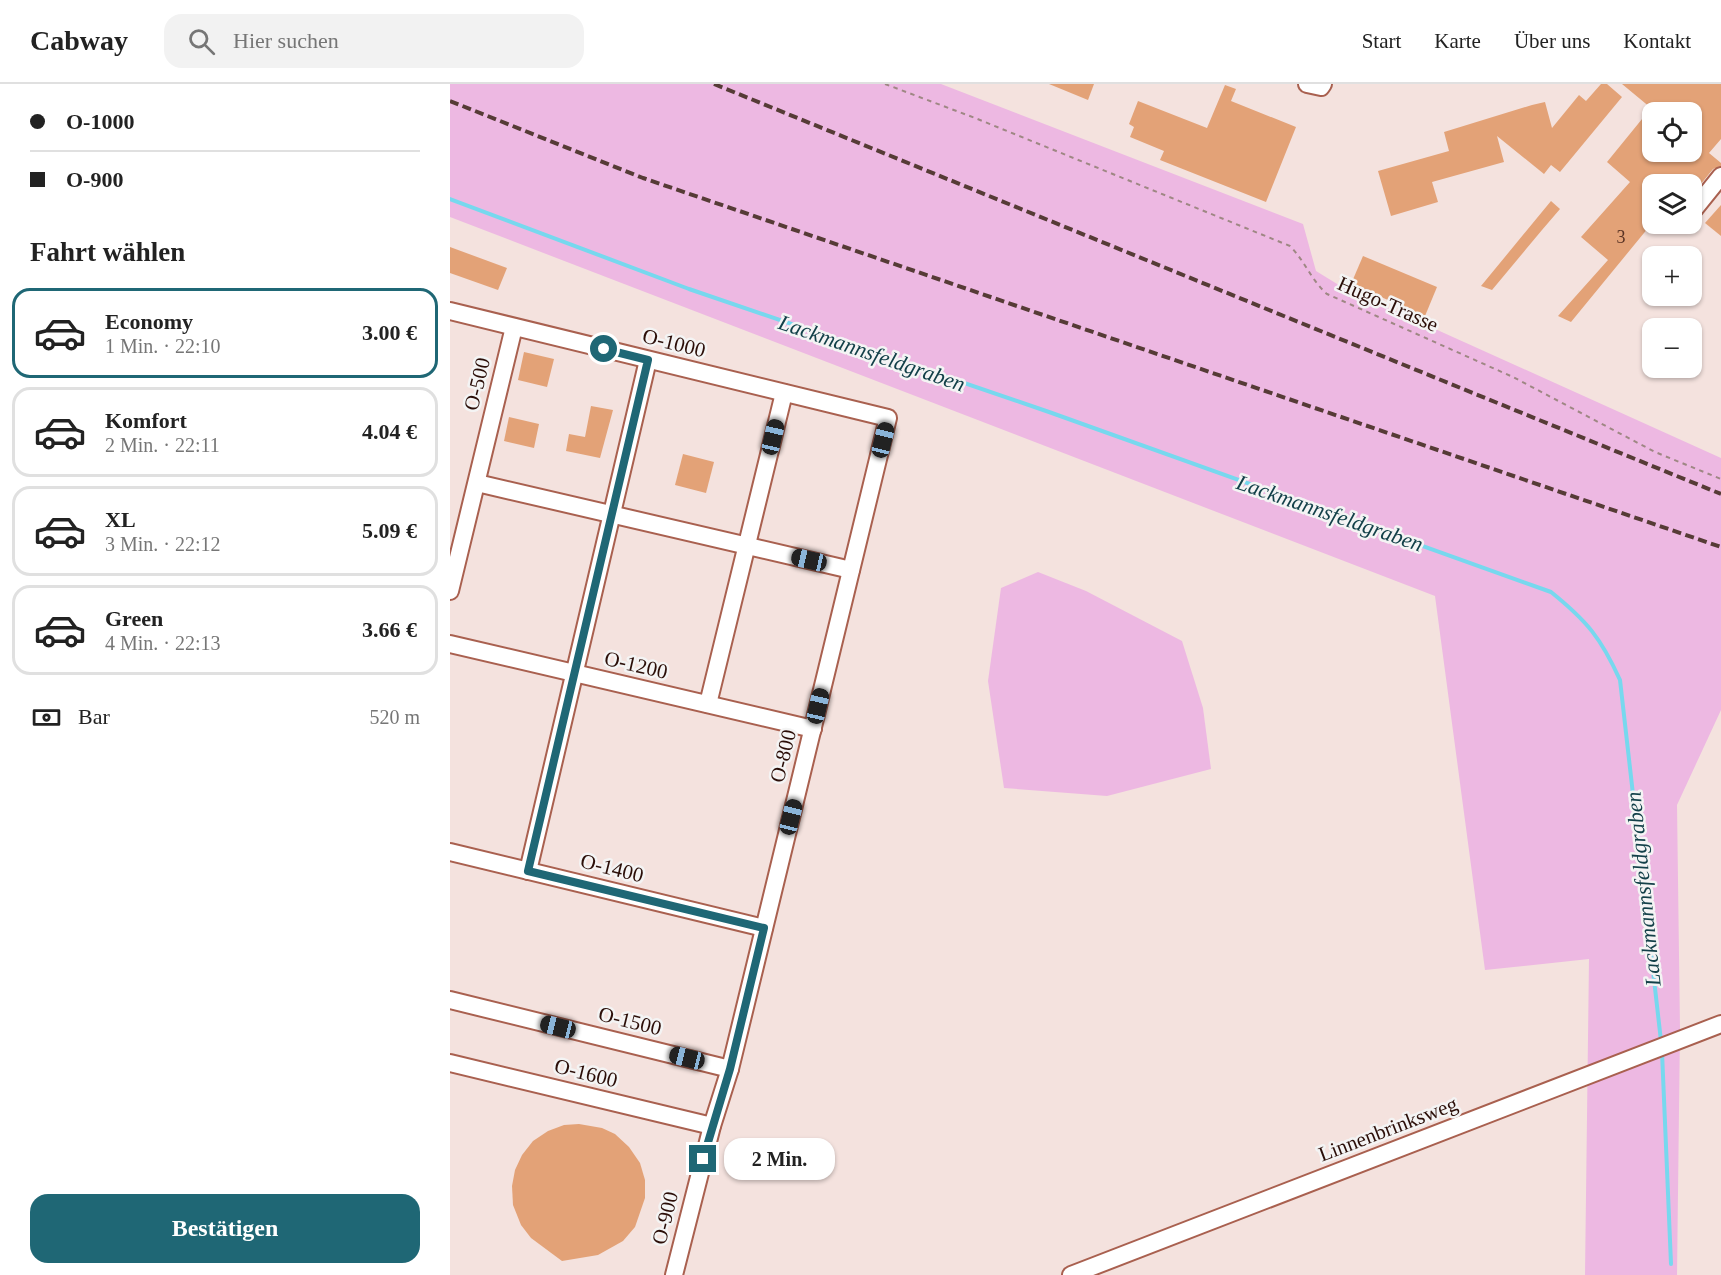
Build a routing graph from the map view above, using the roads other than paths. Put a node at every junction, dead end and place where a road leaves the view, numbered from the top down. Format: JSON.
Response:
{"nodes":[{"id":1,"x":1307,"y":84,"type":"edge"},
{"id":2,"x":1323,"y":84,"type":"edge"},
{"id":3,"x":1721,"y":176,"type":"edge"},
{"id":4,"x":1702,"y":200,"type":"edge"},
{"id":5,"x":450,"y":311,"type":"edge"},
{"id":6,"x":514,"y":327,"type":"junction"},
{"id":7,"x":648,"y":360,"type":"junction"},
{"id":8,"x":784,"y":393,"type":"junction"},
{"id":9,"x":888,"y":418,"type":"joint"},
{"id":10,"x":477,"y":483,"type":"junction"},
{"id":11,"x":612,"y":514,"type":"junction"},
{"id":12,"x":747,"y":546,"type":"junction"},
{"id":13,"x":851,"y":570,"type":"junction"},
{"id":14,"x":450,"y":591,"type":"edge"},
{"id":15,"x":450,"y":644,"type":"edge"},
{"id":16,"x":575,"y":674,"type":"junction"},
{"id":17,"x":708,"y":704,"type":"junction"},
{"id":18,"x":813,"y":729,"type":"junction"},
{"id":19,"x":450,"y":852,"type":"edge"},
{"id":20,"x":528,"y":871,"type":"junction"},
{"id":21,"x":764,"y":928,"type":"junction"},
{"id":22,"x":450,"y":1000,"type":"edge"},
{"id":23,"x":1721,"y":1024,"type":"edge"},
{"id":24,"x":450,"y":1063,"type":"edge"},
{"id":25,"x":730,"y":1069,"type":"junction"},
{"id":26,"x":712,"y":1126,"type":"junction"},
{"id":27,"x":674,"y":1275,"type":"edge"},
{"id":28,"x":1071,"y":1275,"type":"edge"}],
"edges":[{"from":1,"to":2,"type":"street"},
{"from":3,"to":4,"type":"street"},
{"from":5,"to":6,"type":"street","name":"O-1000"},
{"from":6,"to":7,"type":"street","name":"O-1000"},
{"from":6,"to":10,"type":"street","name":"O-500"},
{"from":7,"to":8,"type":"street","name":"O-1000"},
{"from":7,"to":11,"type":"street"},
{"from":8,"to":9,"type":"street","name":"O-1000"},
{"from":8,"to":12,"type":"street"},
{"from":9,"to":13,"type":"street","name":"O-800"},
{"from":10,"to":11,"type":"street"},
{"from":10,"to":14,"type":"street","name":"O-500"},
{"from":11,"to":12,"type":"street"},
{"from":11,"to":16,"type":"street"},
{"from":12,"to":13,"type":"street"},
{"from":12,"to":17,"type":"street"},
{"from":13,"to":18,"type":"street","name":"O-800"},
{"from":15,"to":16,"type":"street","name":"O-1200"},
{"from":16,"to":17,"type":"street","name":"O-1200"},
{"from":16,"to":20,"type":"street"},
{"from":17,"to":18,"type":"street","name":"O-1200"},
{"from":18,"to":21,"type":"street","name":"O-800"},
{"from":19,"to":20,"type":"street","name":"O-1400"},
{"from":20,"to":21,"type":"street","name":"O-1400"},
{"from":21,"to":25,"type":"street","name":"O-800"},
{"from":22,"to":25,"type":"street","name":"O-1500"},
{"from":23,"to":28,"type":"street","name":"Linnenbrinksweg"},
{"from":24,"to":26,"type":"street","name":"O-1600"},
{"from":25,"to":26,"type":"street","name":"O-900"},
{"from":26,"to":27,"type":"street","name":"O-900"}]}
